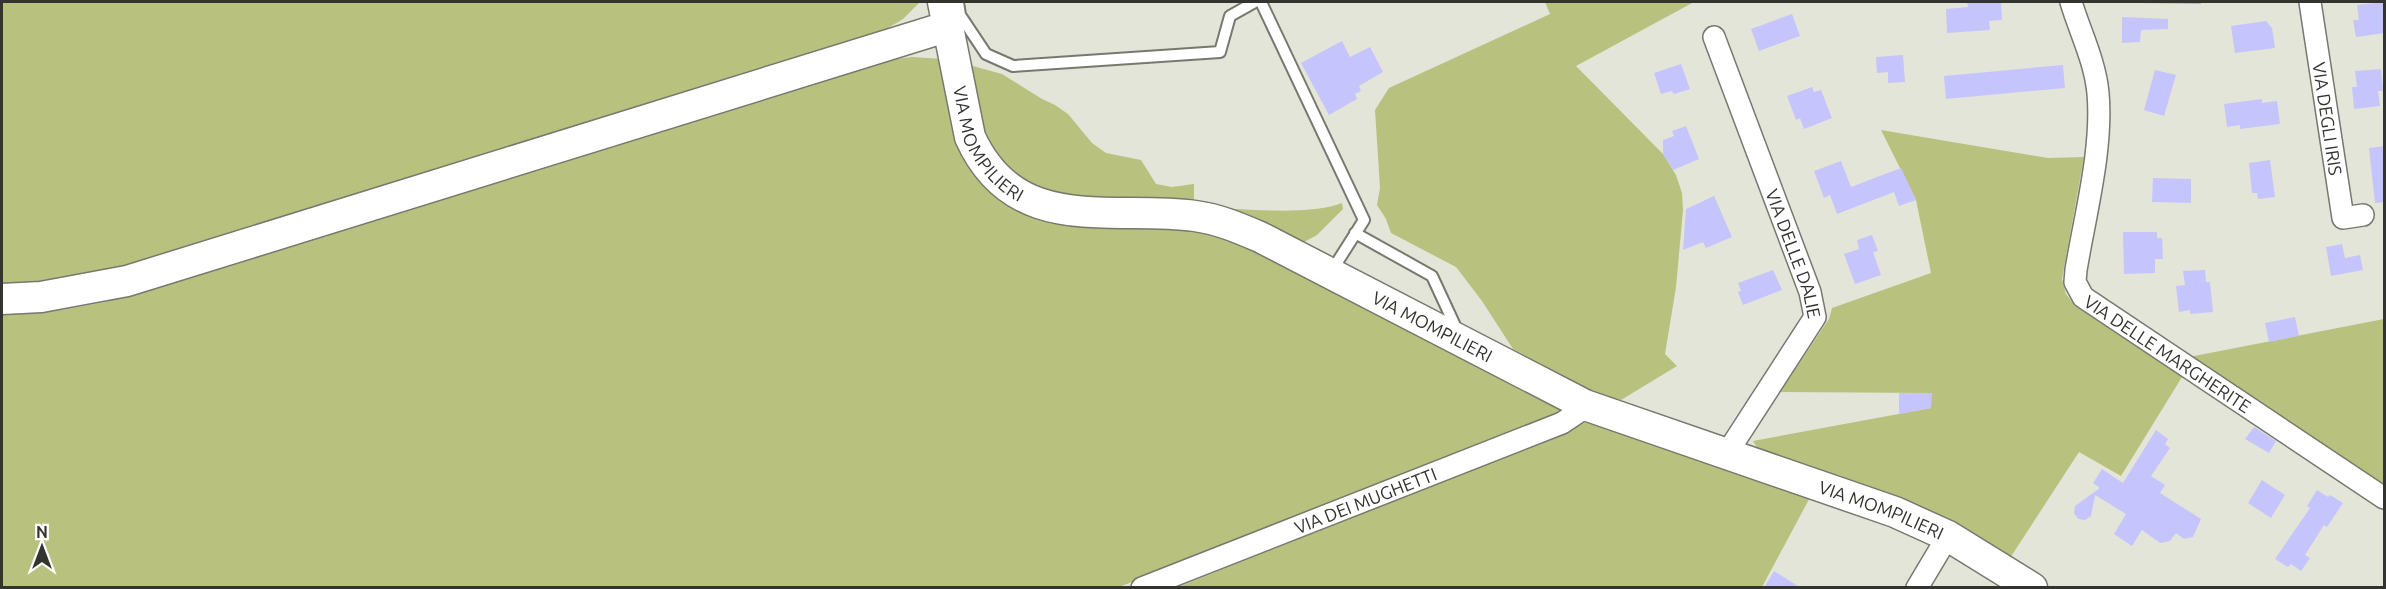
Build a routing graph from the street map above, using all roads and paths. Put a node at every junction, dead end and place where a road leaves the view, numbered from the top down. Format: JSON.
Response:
{"nodes":[{"id":1,"x":1255,"y":2,"type":"edge"},
{"id":2,"x":1261,"y":2,"type":"edge"},
{"id":3,"x":2070,"y":2,"type":"edge"},
{"id":4,"x":2310,"y":2,"type":"edge"},
{"id":5,"x":949,"y":10,"type":"edge"},
{"id":6,"x":1714,"y":37,"type":"dead end"},
{"id":7,"x":2363,"y":215,"type":"dead end"},
{"id":8,"x":1355,"y":233,"type":"junction"},
{"id":9,"x":1329,"y":274,"type":"junction"},
{"id":10,"x":2,"y":299,"type":"edge"},
{"id":11,"x":1462,"y":341,"type":"junction"},
{"id":12,"x":1585,"y":405,"type":"junction"},
{"id":13,"x":1727,"y":453,"type":"junction"},
{"id":14,"x":2385,"y":498,"type":"edge"},
{"id":15,"x":1948,"y":536,"type":"junction"},
{"id":16,"x":1142,"y":588,"type":"edge"},
{"id":17,"x":1917,"y":588,"type":"edge"},
{"id":18,"x":2032,"y":588,"type":"edge"}],
"edges":[{"from":1,"to":5,"type":"lane"},
{"from":2,"to":8,"type":"lane"},
{"from":3,"to":14,"type":"street","name":"VIA DELLE MARGHERITE"},
{"from":4,"to":7,"type":"street","name":"VIA DEGLI IRIS"},
{"from":5,"to":9,"type":"street","name":"VIA MOMPILIERI"},
{"from":5,"to":10,"type":"street"},
{"from":6,"to":13,"type":"street","name":"VIA DELLE DALIE"},
{"from":8,"to":9,"type":"lane"},
{"from":8,"to":11,"type":"lane"},
{"from":9,"to":11,"type":"street","name":"VIA MOMPILIERI"},
{"from":11,"to":12,"type":"street","name":"VIA MOMPILIERI"},
{"from":12,"to":13,"type":"street","name":"VIA MOMPILIERI"},
{"from":12,"to":16,"type":"street","name":"VIA DEI MUGHETTI"},
{"from":13,"to":15,"type":"street","name":"VIA MOMPILIERI"},
{"from":15,"to":17,"type":"street"},
{"from":15,"to":18,"type":"street","name":"VIA MOMPILIERI"}]}
